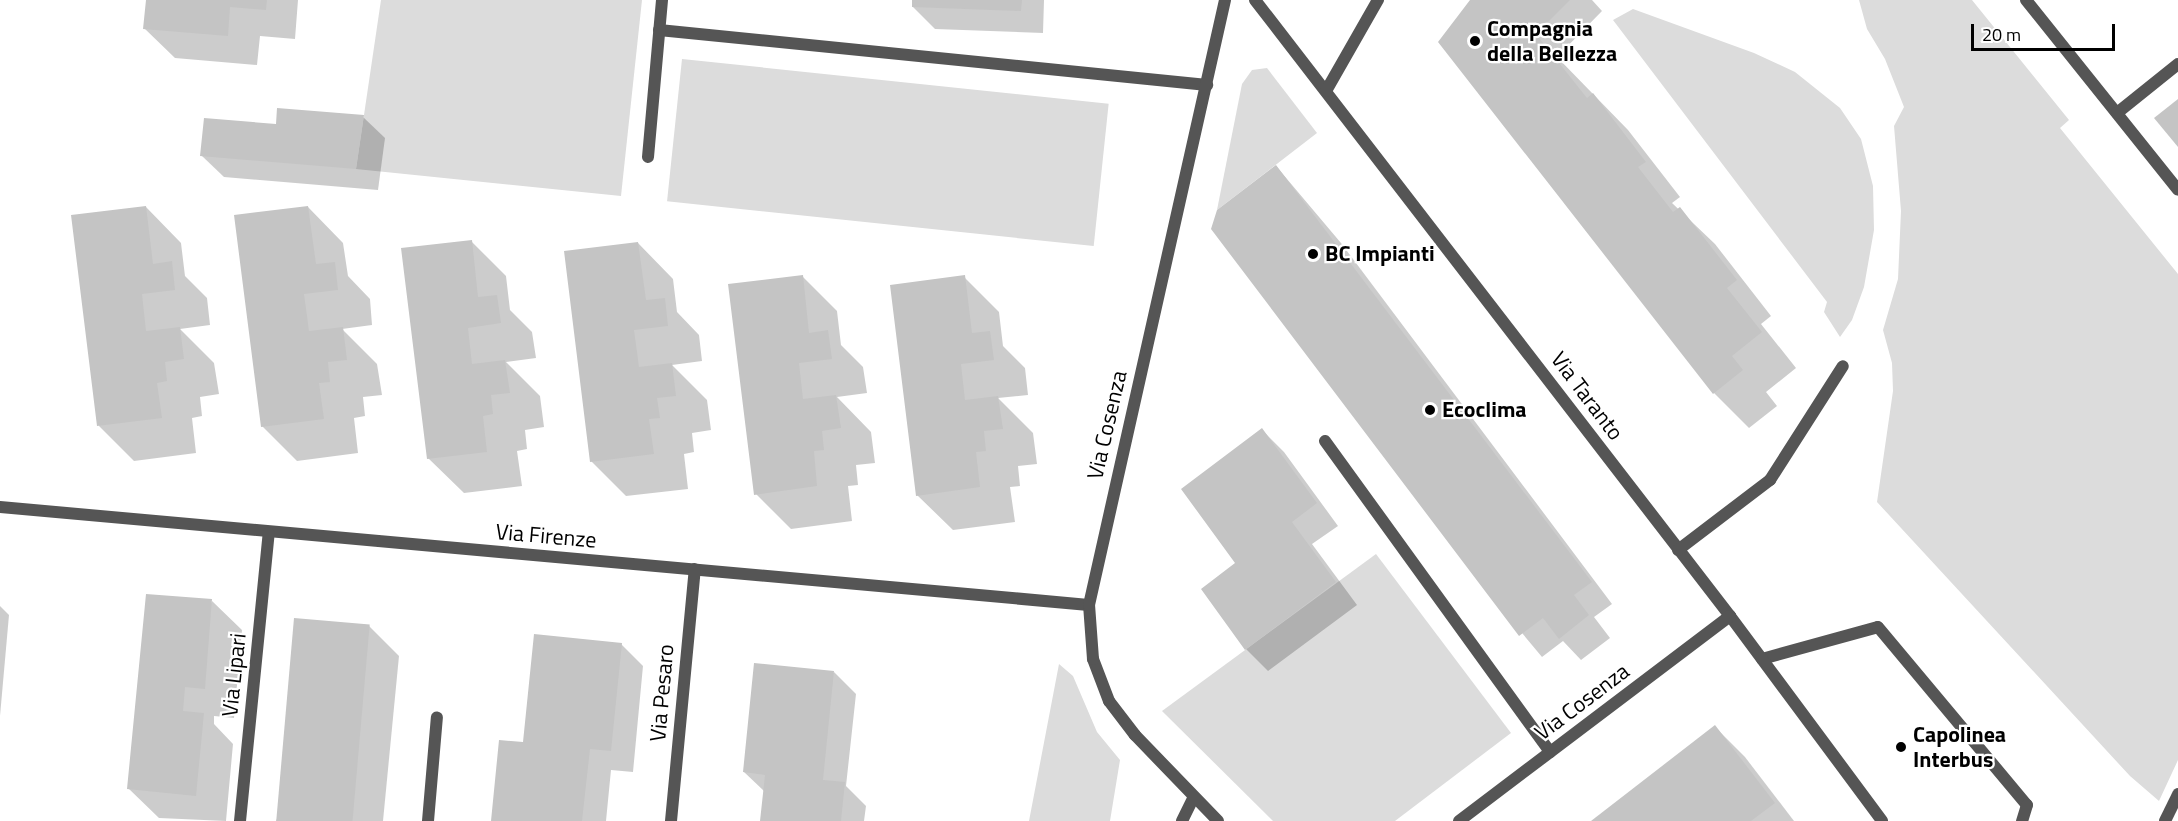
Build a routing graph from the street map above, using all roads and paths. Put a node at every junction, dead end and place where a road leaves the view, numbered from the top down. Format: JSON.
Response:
{"nodes":[{"id":1,"x":662,"y":0,"type":"edge"},
{"id":2,"x":1225,"y":0,"type":"edge"},
{"id":3,"x":1254,"y":0,"type":"edge"},
{"id":4,"x":1378,"y":0,"type":"edge"},
{"id":5,"x":2026,"y":0,"type":"edge"},
{"id":6,"x":659,"y":30,"type":"junction"},
{"id":7,"x":2178,"y":64,"type":"edge"},
{"id":8,"x":1207,"y":85,"type":"junction"},
{"id":9,"x":1326,"y":91,"type":"junction"},
{"id":10,"x":2117,"y":113,"type":"junction"},
{"id":11,"x":648,"y":157,"type":"dead end"},
{"id":12,"x":2178,"y":190,"type":"edge"},
{"id":13,"x":1844,"y":366,"type":"dead end"},
{"id":14,"x":1325,"y":441,"type":"dead end"},
{"id":15,"x":0,"y":507,"type":"edge"},
{"id":16,"x":269,"y":533,"type":"junction"},
{"id":17,"x":1678,"y":550,"type":"junction"},
{"id":18,"x":695,"y":570,"type":"junction"},
{"id":19,"x":1089,"y":605,"type":"junction"},
{"id":20,"x":1730,"y":616,"type":"junction"},
{"id":21,"x":1762,"y":659,"type":"junction"},
{"id":22,"x":437,"y":717,"type":"dead end"},
{"id":23,"x":1550,"y":752,"type":"junction"},
{"id":24,"x":2178,"y":794,"type":"edge"},
{"id":25,"x":1193,"y":798,"type":"junction"},
{"id":26,"x":240,"y":821,"type":"edge"},
{"id":27,"x":428,"y":821,"type":"edge"},
{"id":28,"x":671,"y":821,"type":"edge"},
{"id":29,"x":1182,"y":821,"type":"edge"},
{"id":30,"x":1218,"y":821,"type":"edge"},
{"id":31,"x":1459,"y":821,"type":"edge"},
{"id":32,"x":1882,"y":821,"type":"edge"},
{"id":33,"x":2022,"y":821,"type":"edge"},
{"id":34,"x":2165,"y":821,"type":"edge"}],
"edges":[{"from":1,"to":6,"type":"street"},
{"from":2,"to":8,"type":"street","name":"Via Cosenza"},
{"from":3,"to":9,"type":"street","name":"Via Taranto"},
{"from":4,"to":9,"type":"street"},
{"from":5,"to":10,"type":"street"},
{"from":6,"to":8,"type":"street"},
{"from":6,"to":11,"type":"street"},
{"from":7,"to":10,"type":"street"},
{"from":8,"to":19,"type":"street","name":"Via Cosenza"},
{"from":9,"to":17,"type":"street","name":"Via Taranto"},
{"from":10,"to":12,"type":"street"},
{"from":13,"to":17,"type":"street"},
{"from":14,"to":23,"type":"street"},
{"from":15,"to":16,"type":"street","name":"Via Firenze"},
{"from":16,"to":18,"type":"street","name":"Via Firenze"},
{"from":16,"to":26,"type":"street","name":"Via Lipari"},
{"from":17,"to":20,"type":"street","name":"Via Taranto"},
{"from":18,"to":19,"type":"street","name":"Via Firenze"},
{"from":18,"to":28,"type":"street","name":"Via Pesaro"},
{"from":19,"to":25,"type":"street","name":"Via Cosenza"},
{"from":20,"to":21,"type":"street","name":"Via Taranto"},
{"from":20,"to":23,"type":"street","name":"Via Cosenza"},
{"from":21,"to":32,"type":"street","name":"Via Taranto"},
{"from":21,"to":33,"type":"street"},
{"from":22,"to":27,"type":"street"},
{"from":23,"to":31,"type":"street","name":"Via Cosenza"},
{"from":24,"to":34,"type":"street"},
{"from":25,"to":29,"type":"street"},
{"from":25,"to":30,"type":"street","name":"Via Cosenza"}]}
